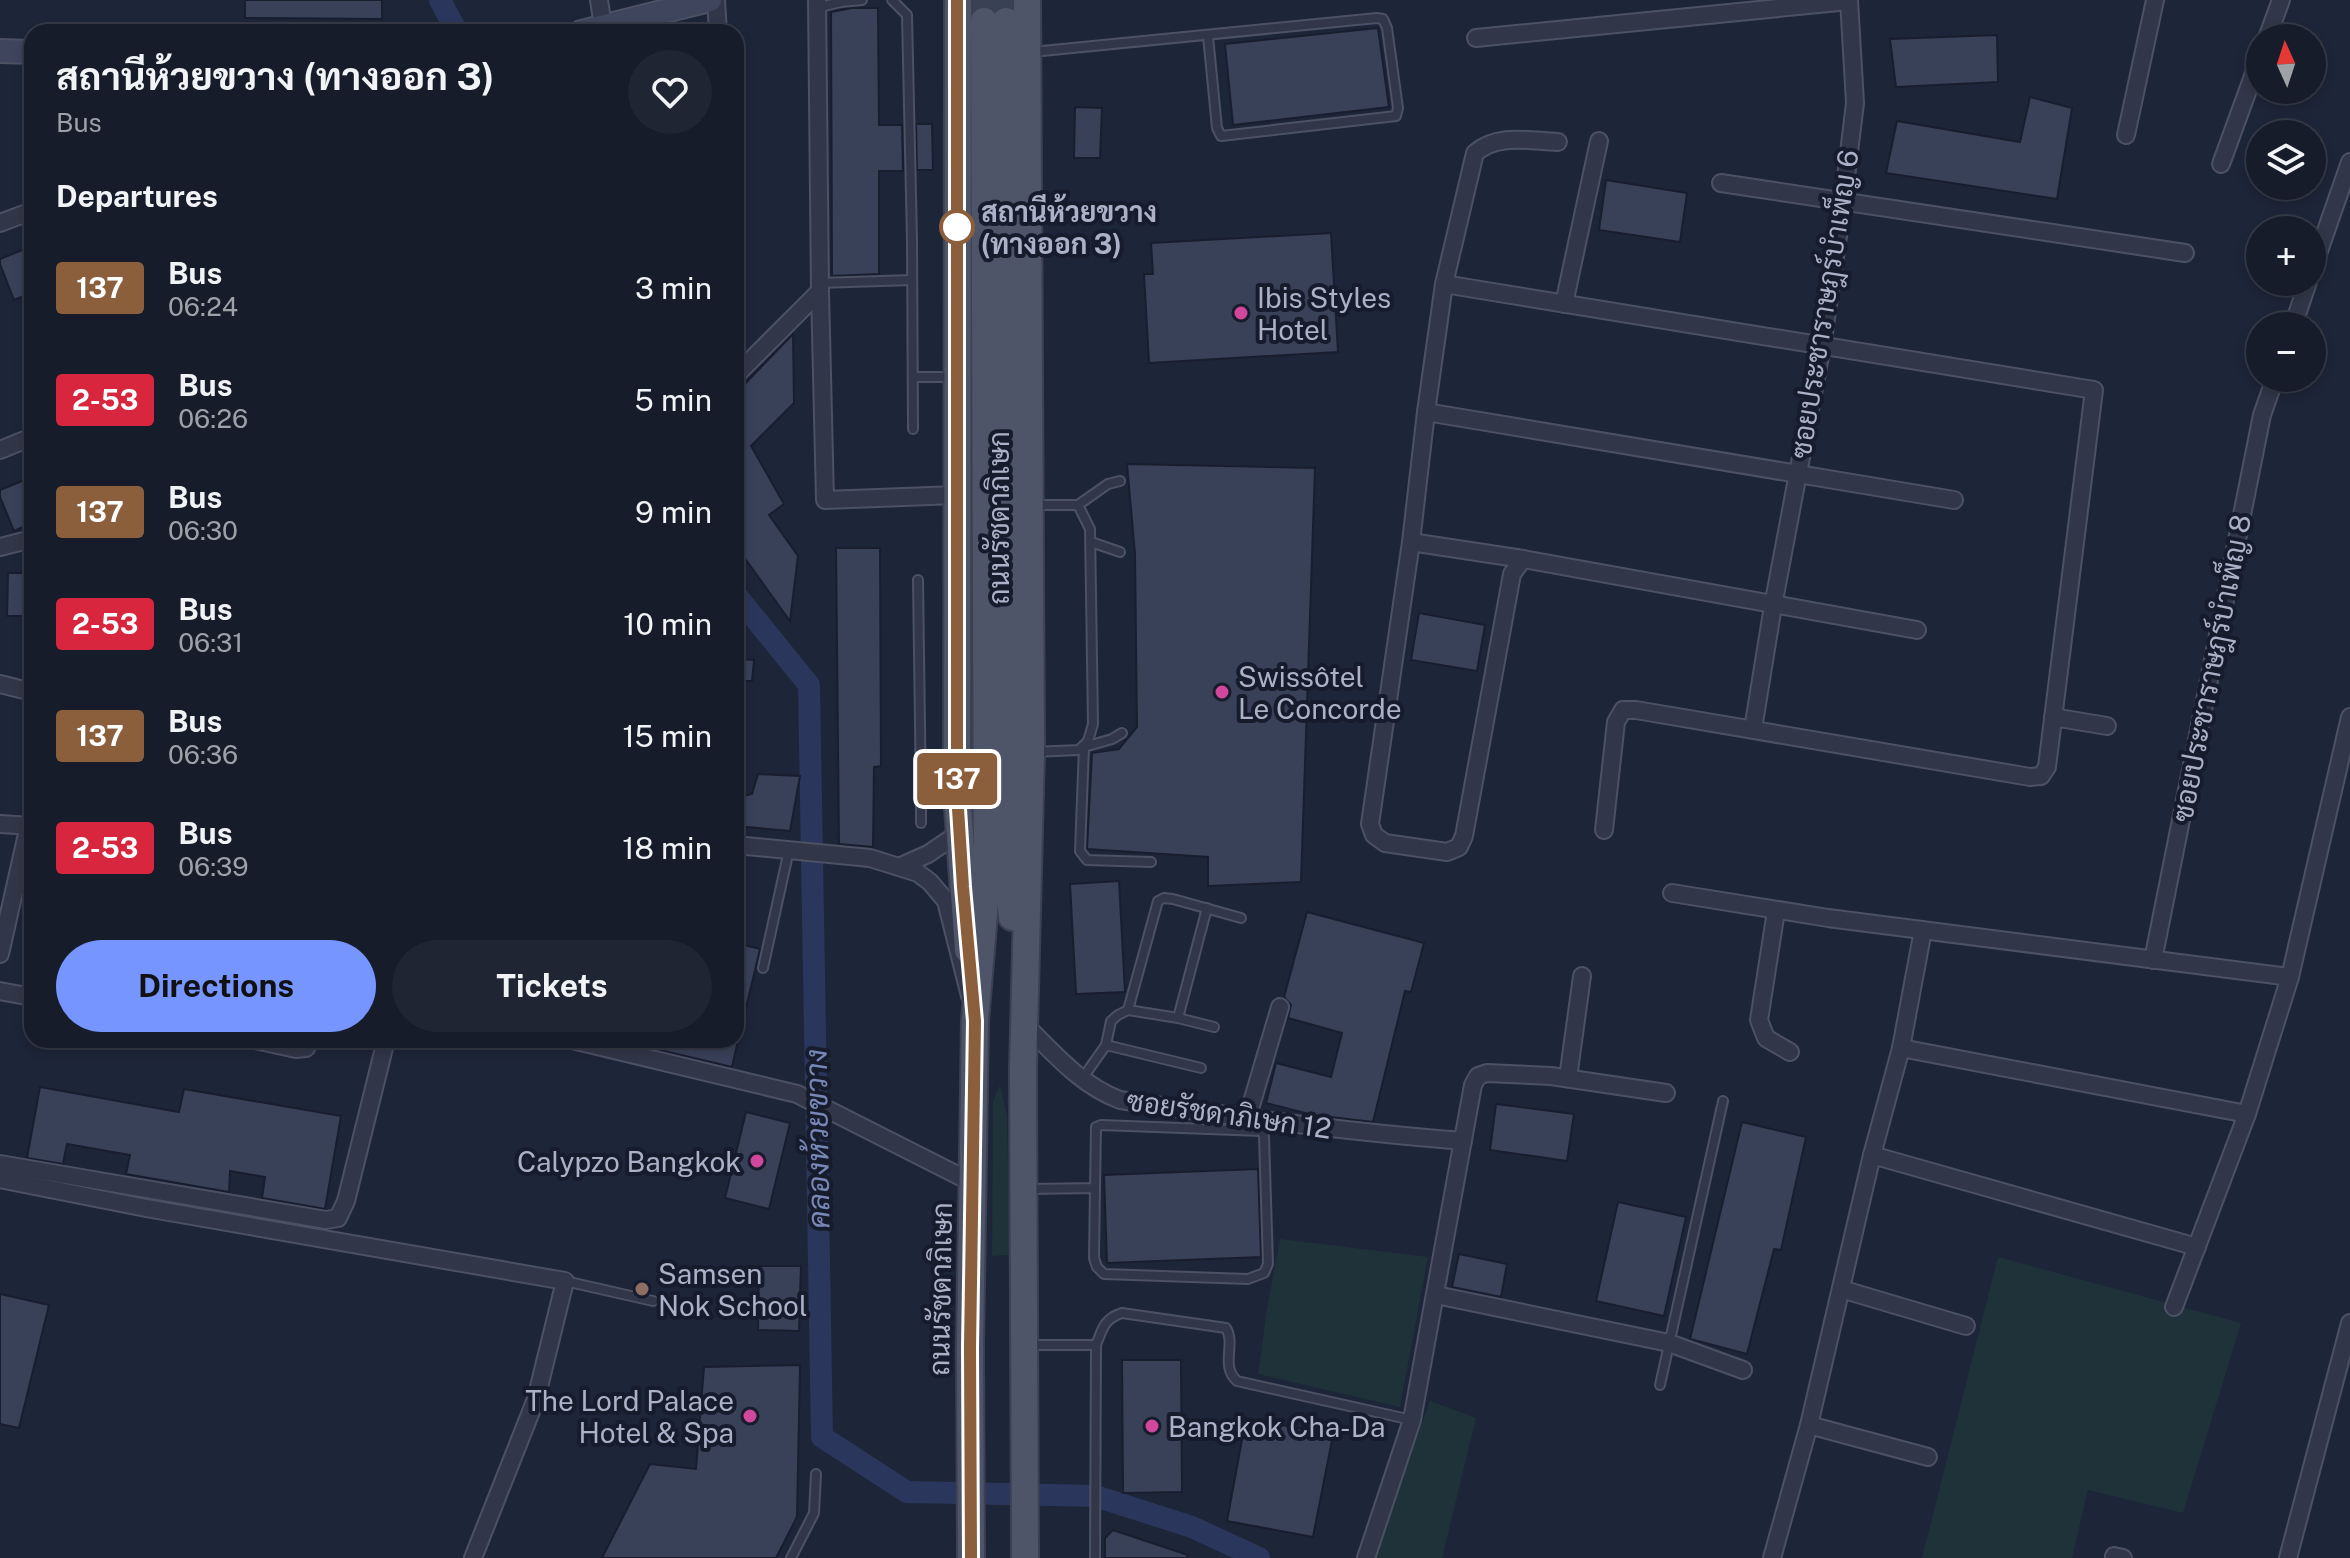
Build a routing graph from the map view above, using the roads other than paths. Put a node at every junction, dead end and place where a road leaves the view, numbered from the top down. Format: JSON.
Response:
{"nodes":[{"id":1,"x":599,"y":0,"type":"edge"},
{"id":2,"x":713,"y":0,"type":"edge"},
{"id":3,"x":862,"y":0,"type":"edge"},
{"id":4,"x":892,"y":0,"type":"edge"},
{"id":5,"x":1849,"y":0,"type":"edge"},
{"id":6,"x":2155,"y":0,"type":"edge"},
{"id":7,"x":2281,"y":0,"type":"edge"},
{"id":8,"x":816,"y":4,"type":"edge"},
{"id":9,"x":958,"y":4,"type":"tunnel mouth"},
{"id":10,"x":1013,"y":10,"type":"edge"},
{"id":11,"x":593,"y":24,"type":"edge"},
{"id":12,"x":613,"y":24,"type":"edge"},
{"id":13,"x":717,"y":24,"type":"edge"},
{"id":14,"x":2272,"y":24,"type":"edge"},
{"id":15,"x":1208,"y":36,"type":"junction"},
{"id":16,"x":1476,"y":38,"type":"dead end"},
{"id":17,"x":0,"y":51,"type":"edge"},
{"id":18,"x":24,"y":52,"type":"edge"},
{"id":19,"x":1027,"y":53,"type":"junction"},
{"id":20,"x":2246,"y":95,"type":"edge"},
{"id":21,"x":2126,"y":135,"type":"dead end"},
{"id":22,"x":1599,"y":141,"type":"dead end"},
{"id":23,"x":1558,"y":142,"type":"dead end"},
{"id":24,"x":2350,"y":162,"type":"edge"},
{"id":25,"x":2221,"y":164,"type":"dead end"},
{"id":26,"x":1721,"y":183,"type":"dead end"},
{"id":27,"x":1843,"y":202,"type":"junction"},
{"id":28,"x":24,"y":214,"type":"edge"},
{"id":29,"x":0,"y":223,"type":"edge"},
{"id":30,"x":2326,"y":231,"type":"edge"},
{"id":31,"x":2185,"y":253,"type":"dead end"},
{"id":32,"x":912,"y":280,"type":"junction"},
{"id":33,"x":1444,"y":284,"type":"junction"},
{"id":34,"x":820,"y":287,"type":"junction"},
{"id":35,"x":1564,"y":304,"type":"junction"},
{"id":36,"x":1822,"y":346,"type":"junction"},
{"id":37,"x":744,"y":367,"type":"edge"},
{"id":38,"x":957,"y":376,"type":"junction"},
{"id":39,"x":913,"y":377,"type":"junction"},
{"id":40,"x":2270,"y":392,"type":"edge"},
{"id":41,"x":1426,"y":412,"type":"junction"},
{"id":42,"x":913,"y":429,"type":"dead end"},
{"id":43,"x":24,"y":440,"type":"edge"},
{"id":44,"x":0,"y":450,"type":"edge"},
{"id":45,"x":1797,"y":475,"type":"junction"},
{"id":46,"x":1120,"y":481,"type":"dead end"},
{"id":47,"x":956,"y":495,"type":"junction"},
{"id":48,"x":1954,"y":500,"type":"dead end"},
{"id":49,"x":1030,"y":505,"type":"junction"},
{"id":50,"x":1078,"y":505,"type":"junction"},
{"id":51,"x":24,"y":541,"type":"edge"},
{"id":52,"x":1091,"y":542,"type":"junction"},
{"id":53,"x":1411,"y":542,"type":"junction"},
{"id":54,"x":0,"y":547,"type":"edge"},
{"id":55,"x":1120,"y":552,"type":"dead end"},
{"id":56,"x":1523,"y":559,"type":"junction"},
{"id":57,"x":918,"y":580,"type":"dead end"},
{"id":58,"x":1773,"y":606,"type":"junction"},
{"id":59,"x":1917,"y":630,"type":"dead end"},
{"id":60,"x":0,"y":684,"type":"edge"},
{"id":61,"x":24,"y":690,"type":"edge"},
{"id":62,"x":2053,"y":717,"type":"junction"},
{"id":63,"x":2350,"y":717,"type":"edge"},
{"id":64,"x":2107,"y":726,"type":"dead end"},
{"id":65,"x":1753,"y":729,"type":"junction"},
{"id":66,"x":1122,"y":733,"type":"dead end"},
{"id":67,"x":1084,"y":747,"type":"junction"},
{"id":68,"x":1031,"y":752,"type":"junction"},
{"id":69,"x":957,"y":797,"type":"junction"},
{"id":70,"x":921,"y":798,"type":"junction"},
{"id":71,"x":921,"y":823,"type":"dead end"},
{"id":72,"x":0,"y":824,"type":"edge"},
{"id":73,"x":24,"y":826,"type":"edge"},
{"id":74,"x":1604,"y":830,"type":"dead end"},
{"id":75,"x":959,"y":833,"type":"junction"},
{"id":76,"x":744,"y":846,"type":"edge"},
{"id":77,"x":795,"y":851,"type":"junction"},
{"id":78,"x":24,"y":852,"type":"edge"},
{"id":79,"x":1151,"y":862,"type":"dead end"},
{"id":80,"x":901,"y":866,"type":"junction"},
{"id":81,"x":1672,"y":893,"type":"dead end"},
{"id":82,"x":1207,"y":908,"type":"junction"},
{"id":83,"x":1776,"y":911,"type":"junction"},
{"id":84,"x":1241,"y":918,"type":"dead end"},
{"id":85,"x":1923,"y":930,"type":"junction"},
{"id":86,"x":0,"y":954,"type":"edge"},
{"id":87,"x":2153,"y":960,"type":"junction"},
{"id":88,"x":763,"y":968,"type":"dead end"},
{"id":89,"x":1582,"y":976,"type":"dead end"},
{"id":90,"x":2290,"y":977,"type":"junction"},
{"id":91,"x":0,"y":991,"type":"edge"},
{"id":92,"x":24,"y":996,"type":"edge"},
{"id":93,"x":1280,"y":1007,"type":"dead end"},
{"id":94,"x":1128,"y":1010,"type":"junction"},
{"id":95,"x":1178,"y":1018,"type":"junction"},
{"id":96,"x":975,"y":1021,"type":"junction"},
{"id":97,"x":1214,"y":1027,"type":"dead end"},
{"id":98,"x":1023,"y":1029,"type":"junction"},
{"id":99,"x":1106,"y":1045,"type":"junction"},
{"id":100,"x":384,"y":1048,"type":"edge"},
{"id":101,"x":607,"y":1048,"type":"edge"},
{"id":102,"x":1901,"y":1048,"type":"junction"},
{"id":103,"x":1790,"y":1052,"type":"dead end"},
{"id":104,"x":1201,"y":1068,"type":"dead end"},
{"id":105,"x":1568,"y":1078,"type":"junction"},
{"id":106,"x":1082,"y":1080,"type":"junction"},
{"id":107,"x":1666,"y":1093,"type":"dead end"},
{"id":108,"x":1723,"y":1101,"type":"dead end"},
{"id":109,"x":2247,"y":1114,"type":"junction"},
{"id":110,"x":1247,"y":1119,"type":"junction"},
{"id":111,"x":1463,"y":1141,"type":"junction"},
{"id":112,"x":1872,"y":1155,"type":"junction"},
{"id":113,"x":0,"y":1164,"type":"edge"},
{"id":114,"x":0,"y":1179,"type":"edge"},
{"id":115,"x":973,"y":1183,"type":"junction"},
{"id":116,"x":1095,"y":1188,"type":"junction"},
{"id":117,"x":1023,"y":1189,"type":"junction"},
{"id":118,"x":2197,"y":1247,"type":"junction"},
{"id":119,"x":565,"y":1281,"type":"junction"},
{"id":120,"x":1841,"y":1289,"type":"junction"},
{"id":121,"x":1436,"y":1295,"type":"junction"},
{"id":122,"x":653,"y":1301,"type":"dead end"},
{"id":123,"x":2174,"y":1307,"type":"dead end"},
{"id":124,"x":2350,"y":1323,"type":"edge"},
{"id":125,"x":1966,"y":1326,"type":"dead end"},
{"id":126,"x":1669,"y":1343,"type":"junction"},
{"id":127,"x":1024,"y":1345,"type":"junction"},
{"id":128,"x":1096,"y":1345,"type":"junction"},
{"id":129,"x":1743,"y":1370,"type":"dead end"},
{"id":130,"x":1660,"y":1385,"type":"dead end"},
{"id":131,"x":1412,"y":1420,"type":"junction"},
{"id":132,"x":1809,"y":1425,"type":"junction"},
{"id":133,"x":1928,"y":1457,"type":"dead end"},
{"id":134,"x":816,"y":1474,"type":"dead end"},
{"id":135,"x":1775,"y":1557,"type":"edge"},
{"id":136,"x":473,"y":1558,"type":"edge"},
{"id":137,"x":791,"y":1558,"type":"edge"},
{"id":138,"x":971,"y":1558,"type":"edge"},
{"id":139,"x":1025,"y":1558,"type":"edge"},
{"id":140,"x":1095,"y":1558,"type":"edge"},
{"id":141,"x":1366,"y":1558,"type":"edge"},
{"id":142,"x":2288,"y":1558,"type":"edge"}],
"edges":[{"from":1,"to":11,"type":"street"},
{"from":2,"to":12,"type":"main road"},
{"from":2,"to":13,"type":"street"},
{"from":3,"to":8,"type":"lane"},
{"from":4,"to":32,"type":"lane"},
{"from":5,"to":16,"type":"street"},
{"from":5,"to":27,"type":"street","name":"ซอยประชาราษฎร์บำเพ็ญ 6"},
{"from":6,"to":21,"type":"street"},
{"from":7,"to":14,"type":"street"},
{"from":8,"to":34,"type":"street"},
{"from":9,"to":38,"type":"main road","name":"ถนนรัชดาภิเษก"},
{"from":10,"to":19,"type":"main road","name":"ถนนรัชดาภิเษก"},
{"from":10,"to":96,"type":"main road","name":"ถนนรัชดาภิเษก"},
{"from":10,"to":98,"type":"main road","name":"ถนนรัชดาภิเษก"},
{"from":15,"to":15,"type":"lane"},
{"from":15,"to":19,"type":"lane"},
{"from":17,"to":18,"type":"main road"},
{"from":19,"to":49,"type":"main road","name":"ถนนรัชดาภิเษก"},
{"from":20,"to":25,"type":"street"},
{"from":22,"to":35,"type":"street"},
{"from":23,"to":33,"type":"street"},
{"from":24,"to":30,"type":"street"},
{"from":26,"to":27,"type":"street"},
{"from":27,"to":31,"type":"street"},
{"from":27,"to":36,"type":"street","name":"ซอยประชาราษฎร์บำเพ็ญ 6"},
{"from":28,"to":29,"type":"street"},
{"from":32,"to":34,"type":"lane"},
{"from":32,"to":39,"type":"lane"},
{"from":33,"to":35,"type":"street"},
{"from":33,"to":41,"type":"street"},
{"from":34,"to":37,"type":"street"},
{"from":34,"to":47,"type":"street"},
{"from":35,"to":36,"type":"street"},
{"from":36,"to":45,"type":"street","name":"ซอยประชาราษฎร์บำเพ็ญ 6"},
{"from":36,"to":62,"type":"street"},
{"from":38,"to":39,"type":"lane"},
{"from":38,"to":47,"type":"main road","name":"ถนนรัชดาภิเษก"},
{"from":39,"to":42,"type":"lane"},
{"from":40,"to":87,"type":"street","name":"ซอยประชาราษฎร์บำเพ็ญ 8"},
{"from":41,"to":45,"type":"street"},
{"from":41,"to":53,"type":"street"},
{"from":43,"to":44,"type":"street"},
{"from":45,"to":48,"type":"street"},
{"from":45,"to":58,"type":"street","name":"ซอยประชาราษฎร์บำเพ็ญ 6"},
{"from":46,"to":50,"type":"lane"},
{"from":47,"to":69,"type":"main road","name":"ถนนรัชดาภิเษก"},
{"from":49,"to":50,"type":"lane"},
{"from":49,"to":68,"type":"main road","name":"ถนนรัชดาภิเษก"},
{"from":50,"to":52,"type":"lane"},
{"from":51,"to":54,"type":"street"},
{"from":52,"to":55,"type":"lane"},
{"from":52,"to":67,"type":"lane"},
{"from":53,"to":56,"type":"street"},
{"from":53,"to":56,"type":"street"},
{"from":56,"to":58,"type":"street"},
{"from":57,"to":70,"type":"lane"},
{"from":58,"to":59,"type":"street"},
{"from":58,"to":65,"type":"street","name":"ซอยประชาราษฎร์บำเพ็ญ 6"},
{"from":60,"to":61,"type":"street"},
{"from":62,"to":64,"type":"street"},
{"from":62,"to":65,"type":"street"},
{"from":63,"to":90,"type":"street"},
{"from":65,"to":74,"type":"street"},
{"from":66,"to":67,"type":"lane"},
{"from":67,"to":68,"type":"lane"},
{"from":67,"to":79,"type":"lane"},
{"from":68,"to":98,"type":"main road","name":"ถนนรัชดาภิเษก"},
{"from":69,"to":70,"type":"lane"},
{"from":69,"to":75,"type":"main road","name":"ถนนรัชดาภิเษก"},
{"from":70,"to":71,"type":"lane"},
{"from":72,"to":73,"type":"street"},
{"from":75,"to":80,"type":"street"},
{"from":75,"to":96,"type":"main road","name":"ถนนรัชดาภิเษก"},
{"from":76,"to":77,"type":"street"},
{"from":77,"to":80,"type":"street"},
{"from":77,"to":88,"type":"lane"},
{"from":78,"to":86,"type":"street"},
{"from":80,"to":96,"type":"street"},
{"from":81,"to":83,"type":"street"},
{"from":82,"to":84,"type":"lane"},
{"from":82,"to":94,"type":"lane"},
{"from":82,"to":95,"type":"lane"},
{"from":83,"to":85,"type":"street"},
{"from":83,"to":103,"type":"street"},
{"from":85,"to":87,"type":"street"},
{"from":85,"to":102,"type":"street"},
{"from":87,"to":90,"type":"street"},
{"from":89,"to":105,"type":"street"},
{"from":90,"to":109,"type":"street"},
{"from":91,"to":92,"type":"street"},
{"from":93,"to":110,"type":"street"},
{"from":94,"to":95,"type":"lane"},
{"from":94,"to":99,"type":"lane"},
{"from":95,"to":97,"type":"lane"},
{"from":96,"to":115,"type":"main road","name":"ถนนรัชดาภิเษก"},
{"from":98,"to":106,"type":"street","name":"ซอยรัชดาภิเษก 12"},
{"from":98,"to":117,"type":"main road","name":"ถนนรัชดาภิเษก"},
{"from":99,"to":104,"type":"lane"},
{"from":99,"to":106,"type":"lane"},
{"from":100,"to":113,"type":"street"},
{"from":101,"to":115,"type":"street"},
{"from":102,"to":109,"type":"street"},
{"from":102,"to":112,"type":"street"},
{"from":105,"to":107,"type":"street"},
{"from":105,"to":111,"type":"street"},
{"from":106,"to":110,"type":"street","name":"ซอยรัชดาภิเษก 12"},
{"from":108,"to":126,"type":"lane"},
{"from":109,"to":118,"type":"street"},
{"from":110,"to":111,"type":"street","name":"ซอยรัชดาภิเษก 12"},
{"from":111,"to":121,"type":"street"},
{"from":112,"to":118,"type":"street"},
{"from":112,"to":120,"type":"street"},
{"from":114,"to":119,"type":"street"},
{"from":115,"to":138,"type":"main road","name":"ถนนรัชดาภิเษก"},
{"from":116,"to":116,"type":"lane"},
{"from":116,"to":117,"type":"lane"},
{"from":117,"to":127,"type":"main road","name":"ถนนรัชดาภิเษก"},
{"from":118,"to":123,"type":"street"},
{"from":119,"to":122,"type":"lane"},
{"from":119,"to":136,"type":"street"},
{"from":120,"to":125,"type":"street"},
{"from":120,"to":132,"type":"street"},
{"from":121,"to":126,"type":"street"},
{"from":121,"to":131,"type":"street"},
{"from":124,"to":142,"type":"street"},
{"from":126,"to":129,"type":"street"},
{"from":126,"to":130,"type":"lane"},
{"from":127,"to":128,"type":"lane"},
{"from":127,"to":139,"type":"main road","name":"ถนนรัชดาภิเษก"},
{"from":128,"to":131,"type":"lane"},
{"from":128,"to":140,"type":"lane"},
{"from":131,"to":141,"type":"street"},
{"from":132,"to":133,"type":"street"},
{"from":132,"to":135,"type":"street"},
{"from":134,"to":137,"type":"lane"}]}
